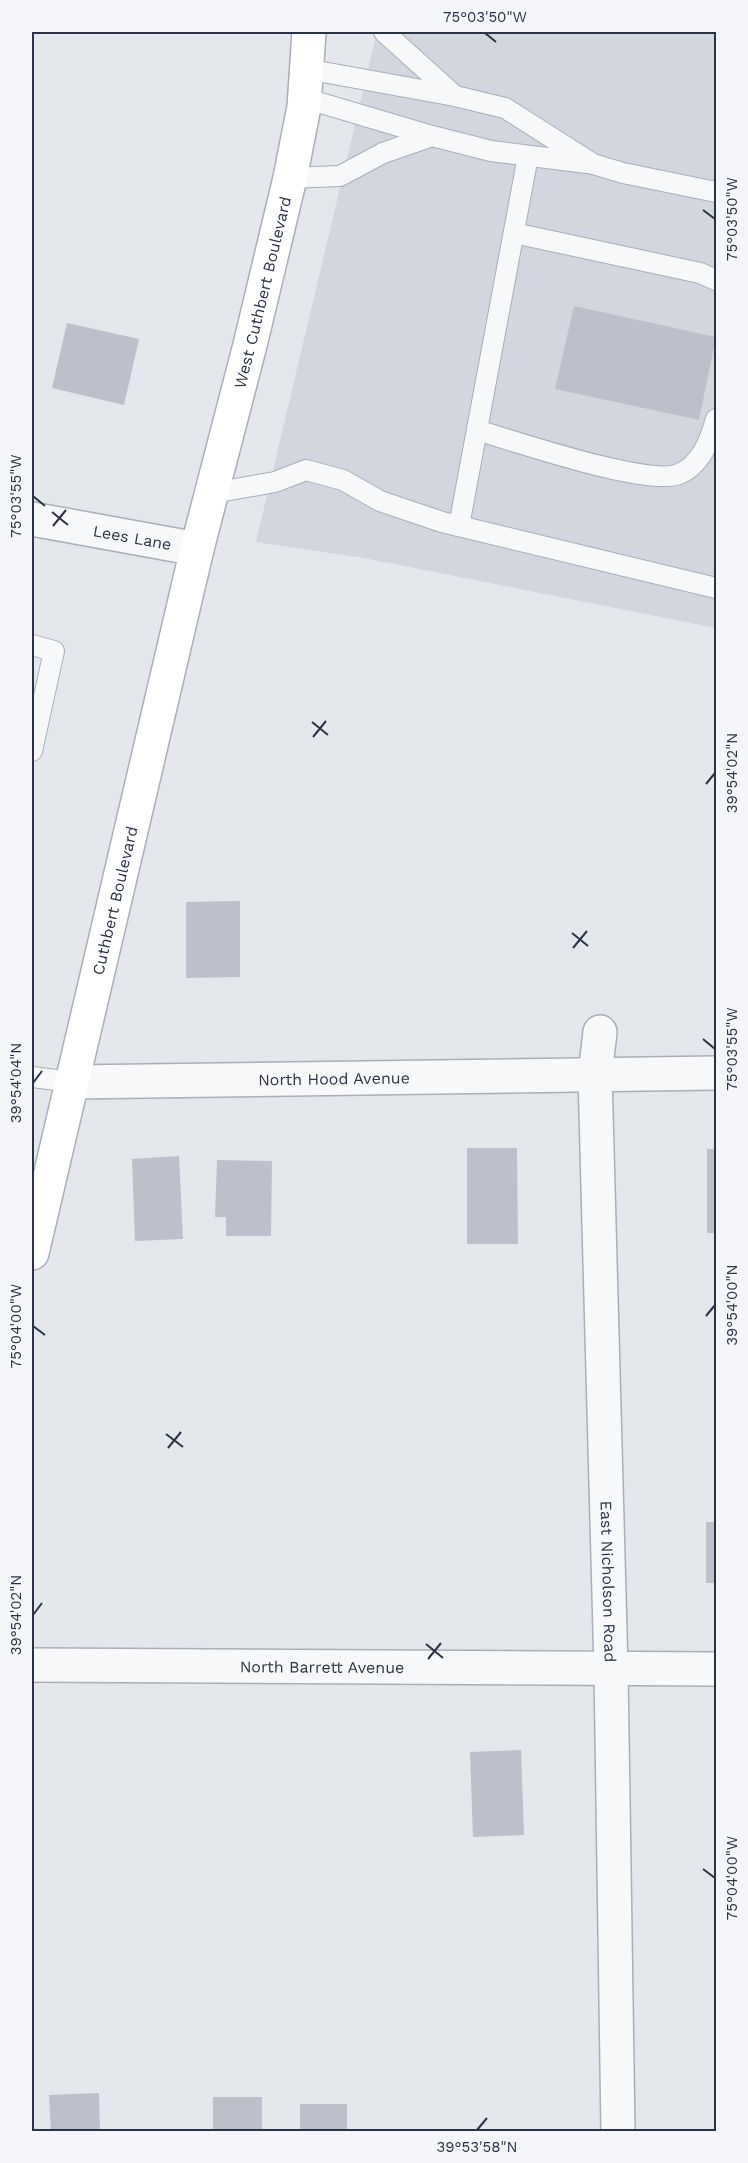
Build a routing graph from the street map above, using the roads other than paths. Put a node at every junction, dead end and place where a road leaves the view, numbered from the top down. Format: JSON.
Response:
{"nodes":[{"id":1,"x":309,"y":32,"type":"edge"},
{"id":2,"x":384,"y":32,"type":"edge"},
{"id":3,"x":305,"y":84,"type":"junction"},
{"id":4,"x":455,"y":96,"type":"junction"},
{"id":5,"x":432,"y":136,"type":"junction"},
{"id":6,"x":528,"y":156,"type":"junction"},
{"id":7,"x":594,"y":164,"type":"junction"},
{"id":8,"x":290,"y":178,"type":"junction"},
{"id":9,"x":717,"y":192,"type":"edge"},
{"id":10,"x":514,"y":233,"type":"junction"},
{"id":11,"x":715,"y":279,"type":"edge"},
{"id":12,"x":717,"y":419,"type":"edge"},
{"id":13,"x":477,"y":430,"type":"junction"},
{"id":14,"x":213,"y":493,"type":"junction"},
{"id":15,"x":32,"y":519,"type":"edge"},
{"id":16,"x":451,"y":524,"type":"junction"},
{"id":17,"x":197,"y":549,"type":"junction"},
{"id":18,"x":717,"y":588,"type":"edge"},
{"id":19,"x":32,"y":645,"type":"edge"},
{"id":20,"x":32,"y":751,"type":"edge"},
{"id":21,"x":600,"y":1032,"type":"dead end"},
{"id":22,"x":717,"y":1073,"type":"edge"},
{"id":23,"x":595,"y":1075,"type":"junction"},
{"id":24,"x":32,"y":1077,"type":"edge"},
{"id":25,"x":73,"y":1082,"type":"junction"},
{"id":26,"x":34,"y":1235,"type":"edge"},
{"id":27,"x":32,"y":1665,"type":"edge"},
{"id":28,"x":611,"y":1669,"type":"junction"},
{"id":29,"x":717,"y":1669,"type":"edge"},
{"id":30,"x":618,"y":2132,"type":"edge"}],
"edges":[{"from":1,"to":3,"type":"main road","name":"West Cuthbert Boulevard"},
{"from":2,"to":4,"type":"lane"},
{"from":3,"to":4,"type":"lane"},
{"from":3,"to":5,"type":"lane"},
{"from":3,"to":8,"type":"main road","name":"West Cuthbert Boulevard"},
{"from":4,"to":7,"type":"lane"},
{"from":5,"to":6,"type":"lane"},
{"from":5,"to":8,"type":"lane"},
{"from":6,"to":7,"type":"lane"},
{"from":6,"to":10,"type":"lane"},
{"from":7,"to":9,"type":"lane"},
{"from":8,"to":14,"type":"main road","name":"West Cuthbert Boulevard"},
{"from":10,"to":11,"type":"lane"},
{"from":10,"to":13,"type":"lane"},
{"from":12,"to":13,"type":"lane"},
{"from":13,"to":16,"type":"lane"},
{"from":14,"to":16,"type":"lane"},
{"from":14,"to":17,"type":"main road","name":"West Cuthbert Boulevard"},
{"from":15,"to":17,"type":"street","name":"Lees Lane"},
{"from":16,"to":18,"type":"lane"},
{"from":17,"to":25,"type":"main road","name":"Cuthbert Boulevard"},
{"from":19,"to":20,"type":"lane"},
{"from":21,"to":23,"type":"street","name":"East Nicholson Road"},
{"from":22,"to":23,"type":"street","name":"North Hood Avenue"},
{"from":23,"to":25,"type":"street","name":"North Hood Avenue"},
{"from":23,"to":28,"type":"street","name":"East Nicholson Road"},
{"from":24,"to":25,"type":"lane"},
{"from":25,"to":26,"type":"main road","name":"Cuthbert Boulevard"},
{"from":27,"to":28,"type":"street","name":"North Barrett Avenue"},
{"from":28,"to":29,"type":"street","name":"North Barrett Avenue"},
{"from":28,"to":30,"type":"street","name":"East Nicholson Road"}]}
